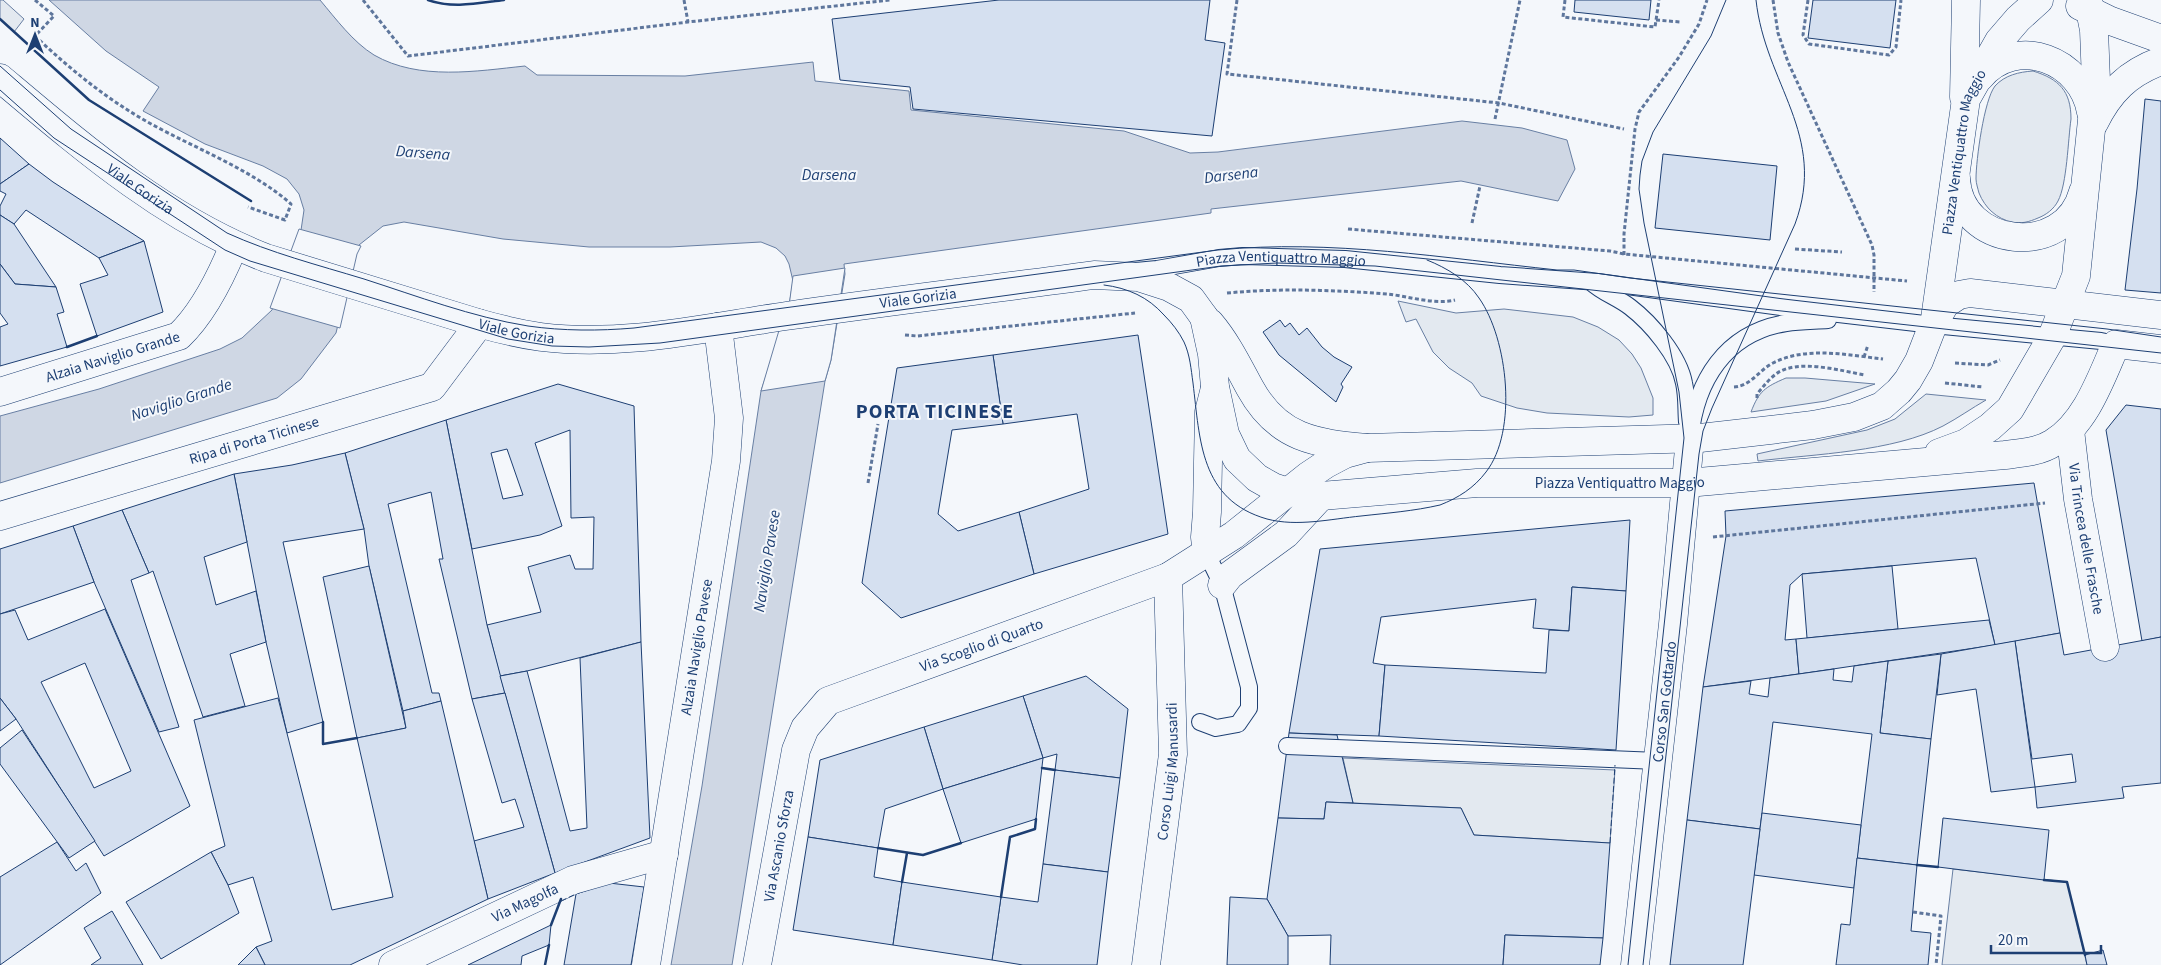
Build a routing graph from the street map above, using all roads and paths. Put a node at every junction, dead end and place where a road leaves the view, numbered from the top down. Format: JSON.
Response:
{"nodes":[{"id":1,"x":35,"y":0,"type":"edge"},
{"id":2,"x":363,"y":0,"type":"edge"},
{"id":3,"x":684,"y":0,"type":"edge"},
{"id":4,"x":890,"y":0,"type":"edge"},
{"id":5,"x":1237,"y":0,"type":"edge"},
{"id":6,"x":1520,"y":0,"type":"edge"},
{"id":7,"x":1565,"y":0,"type":"edge"},
{"id":8,"x":1659,"y":0,"type":"edge"},
{"id":9,"x":1707,"y":0,"type":"edge"},
{"id":10,"x":1773,"y":0,"type":"edge"},
{"id":11,"x":1808,"y":0,"type":"edge"},
{"id":12,"x":1900,"y":0,"type":"edge"},
{"id":13,"x":1966,"y":0,"type":"edge"},
{"id":14,"x":2039,"y":0,"type":"edge"},
{"id":15,"x":2083,"y":4,"type":"edge"},
{"id":16,"x":1656,"y":20,"type":"junction"},
{"id":17,"x":688,"y":22,"type":"junction"},
{"id":18,"x":1680,"y":22,"type":"dead end"},
{"id":19,"x":2161,"y":39,"type":"edge"},
{"id":20,"x":2161,"y":61,"type":"edge"},
{"id":21,"x":0,"y":78,"type":"edge"},
{"id":22,"x":1972,"y":86,"type":"junction"},
{"id":23,"x":1499,"y":104,"type":"junction"},
{"id":24,"x":1963,"y":113,"type":"junction"},
{"id":25,"x":1495,"y":119,"type":"dead end"},
{"id":26,"x":1624,"y":129,"type":"dead end"},
{"id":27,"x":2091,"y":129,"type":"junction"},
{"id":28,"x":1956,"y":166,"type":"junction"},
{"id":29,"x":2085,"y":182,"type":"junction"},
{"id":30,"x":1480,"y":186,"type":"dead end"},
{"id":31,"x":248,"y":207,"type":"dead end"},
{"id":32,"x":1472,"y":223,"type":"dead end"},
{"id":33,"x":1468,"y":240,"type":"dead end"},
{"id":34,"x":234,"y":245,"type":"junction"},
{"id":35,"x":1795,"y":249,"type":"dead end"},
{"id":36,"x":1842,"y":252,"type":"dead end"},
{"id":37,"x":1624,"y":254,"type":"junction"},
{"id":38,"x":1094,"y":275,"type":"junction"},
{"id":39,"x":1875,"y":278,"type":"junction"},
{"id":40,"x":1591,"y":282,"type":"junction"},
{"id":41,"x":1940,"y":285,"type":"junction"},
{"id":42,"x":1226,"y":293,"type":"dead end"},
{"id":43,"x":1874,"y":298,"type":"dead end"},
{"id":44,"x":1458,"y":299,"type":"dead end"},
{"id":45,"x":2066,"y":304,"type":"junction"},
{"id":46,"x":1139,"y":312,"type":"dead end"},
{"id":47,"x":2161,"y":315,"type":"edge"},
{"id":48,"x":1204,"y":317,"type":"junction"},
{"id":49,"x":1872,"y":318,"type":"junction"},
{"id":50,"x":478,"y":324,"type":"junction"},
{"id":51,"x":1934,"y":325,"type":"junction"},
{"id":52,"x":718,"y":327,"type":"junction"},
{"id":53,"x":899,"y":334,"type":"dead end"},
{"id":54,"x":2052,"y":337,"type":"junction"},
{"id":55,"x":2116,"y":344,"type":"junction"},
{"id":56,"x":2161,"y":349,"type":"edge"},
{"id":57,"x":1867,"y":350,"type":"dead end"},
{"id":58,"x":1864,"y":357,"type":"junction"},
{"id":59,"x":1890,"y":359,"type":"dead end"},
{"id":60,"x":1869,"y":376,"type":"dead end"},
{"id":61,"x":1936,"y":382,"type":"dead end"},
{"id":62,"x":1743,"y":386,"type":"dead end"},
{"id":63,"x":1215,"y":387,"type":"junction"},
{"id":64,"x":1984,"y":387,"type":"dead end"},
{"id":65,"x":0,"y":392,"type":"edge"},
{"id":66,"x":1757,"y":401,"type":"dead end"},
{"id":67,"x":878,"y":424,"type":"dead end"},
{"id":68,"x":2070,"y":430,"type":"junction"},
{"id":69,"x":1690,"y":438,"type":"junction"},
{"id":70,"x":1367,"y":448,"type":"junction"},
{"id":71,"x":1889,"y":464,"type":"junction"},
{"id":72,"x":868,"y":483,"type":"dead end"},
{"id":73,"x":1687,"y":483,"type":"junction"},
{"id":74,"x":1288,"y":492,"type":"junction"},
{"id":75,"x":1321,"y":496,"type":"junction"},
{"id":76,"x":2038,"y":504,"type":"dead end"},
{"id":77,"x":0,"y":516,"type":"edge"},
{"id":78,"x":1712,"y":537,"type":"dead end"},
{"id":79,"x":1207,"y":554,"type":"junction"},
{"id":80,"x":1168,"y":577,"type":"junction"},
{"id":81,"x":1222,"y":585,"type":"junction"},
{"id":82,"x":2105,"y":647,"type":"dead end"},
{"id":83,"x":1200,"y":722,"type":"dead end"},
{"id":84,"x":805,"y":728,"type":"joint"},
{"id":85,"x":1287,"y":746,"type":"dead end"},
{"id":86,"x":1658,"y":761,"type":"junction"},
{"id":87,"x":664,"y":854,"type":"junction"},
{"id":88,"x":1913,"y":912,"type":"dead end"},
{"id":89,"x":393,"y":965,"type":"edge"},
{"id":90,"x":646,"y":965,"type":"edge"},
{"id":91,"x":757,"y":965,"type":"edge"},
{"id":92,"x":1146,"y":965,"type":"edge"},
{"id":93,"x":1635,"y":965,"type":"edge"},
{"id":94,"x":1936,"y":965,"type":"edge"}],
"edges":[{"from":1,"to":31,"type":"path"},
{"from":2,"to":17,"type":"path"},
{"from":3,"to":17,"type":"path"},
{"from":4,"to":17,"type":"path"},
{"from":5,"to":23,"type":"path"},
{"from":6,"to":23,"type":"path"},
{"from":7,"to":16,"type":"path"},
{"from":8,"to":16,"type":"path"},
{"from":9,"to":37,"type":"path"},
{"from":10,"to":39,"type":"path"},
{"from":11,"to":12,"type":"path"},
{"from":13,"to":24,"type":"street"},
{"from":14,"to":22,"type":"street","name":"Piazza Ventiquattro Maggio"},
{"from":15,"to":19,"type":"street"},
{"from":15,"to":27,"type":"street","name":"Piazza Ventiquattro Maggio"},
{"from":16,"to":18,"type":"path"},
{"from":20,"to":27,"type":"street"},
{"from":21,"to":34,"type":"street","name":"Viale Gorizia"},
{"from":22,"to":24,"type":"street","name":"Piazza Ventiquattro Maggio"},
{"from":22,"to":27,"type":"street"},
{"from":23,"to":25,"type":"path"},
{"from":23,"to":26,"type":"path"},
{"from":24,"to":28,"type":"street","name":"Piazza Ventiquattro Maggio"},
{"from":27,"to":29,"type":"street","name":"Piazza Ventiquattro Maggio"},
{"from":28,"to":29,"type":"street"},
{"from":28,"to":41,"type":"street","name":"Piazza Ventiquattro Maggio"},
{"from":29,"to":45,"type":"street","name":"Piazza Ventiquattro Maggio"},
{"from":30,"to":32,"type":"path"},
{"from":33,"to":37,"type":"path"},
{"from":34,"to":50,"type":"street","name":"Viale Gorizia"},
{"from":34,"to":65,"type":"street","name":"Alzaia Naviglio Grande"},
{"from":35,"to":36,"type":"path"},
{"from":37,"to":39,"type":"path"},
{"from":38,"to":40,"type":"lane","name":"Piazza Ventiquattro Maggio"},
{"from":38,"to":48,"type":"street","name":"Piazza Ventiquattro Maggio"},
{"from":38,"to":52,"type":"street","name":"Viale Gorizia"},
{"from":39,"to":41,"type":"path"},
{"from":39,"to":43,"type":"path"},
{"from":40,"to":49,"type":"lane","name":"Piazza Ventiquattro Maggio"},
{"from":40,"to":69,"type":"lane","name":"Piazza Ventiquattro Maggio"},
{"from":41,"to":51,"type":"street","name":"Piazza Ventiquattro Maggio"},
{"from":42,"to":44,"type":"path"},
{"from":45,"to":47,"type":"street","name":"Piazza Ventiquattro Maggio"},
{"from":45,"to":51,"type":"street","name":"Piazza Ventiquattro Maggio"},
{"from":45,"to":54,"type":"street","name":"Piazza Ventiquattro Maggio"},
{"from":46,"to":53,"type":"path"},
{"from":48,"to":63,"type":"street","name":"Piazza Ventiquattro Maggio"},
{"from":48,"to":70,"type":"street","name":"Piazza Ventiquattro Maggio"},
{"from":49,"to":51,"type":"lane","name":"Piazza Ventiquattro Maggio"},
{"from":49,"to":69,"type":"lane","name":"Piazza Ventiquattro Maggio"},
{"from":50,"to":52,"type":"street","name":"Viale Gorizia"},
{"from":50,"to":77,"type":"street","name":"Ripa di Porta Ticinese"},
{"from":51,"to":54,"type":"lane","name":"Piazza Ventiquattro Maggio"},
{"from":51,"to":69,"type":"street","name":"Piazza Ventiquattro Maggio"},
{"from":52,"to":87,"type":"street","name":"Alzaia Naviglio Pavese"},
{"from":54,"to":55,"type":"lane","name":"Piazza Ventiquattro Maggio"},
{"from":54,"to":71,"type":"street","name":"Piazza Ventiquattro Maggio"},
{"from":55,"to":56,"type":"street"},
{"from":55,"to":68,"type":"street","name":"Piazza Ventiquattro Maggio"},
{"from":57,"to":58,"type":"path"},
{"from":58,"to":59,"type":"path"},
{"from":58,"to":62,"type":"path"},
{"from":60,"to":66,"type":"path"},
{"from":61,"to":64,"type":"path"},
{"from":63,"to":74,"type":"street","name":"Piazza Ventiquattro Maggio"},
{"from":63,"to":79,"type":"street","name":"Piazza Ventiquattro Maggio"},
{"from":67,"to":72,"type":"path"},
{"from":68,"to":71,"type":"street","name":"Piazza Ventiquattro Maggio"},
{"from":68,"to":82,"type":"street","name":"Via Trincea delle Frasche"},
{"from":69,"to":70,"type":"street","name":"Piazza Ventiquattro Maggio"},
{"from":69,"to":73,"type":"street","name":"Corso San Gottardo"},
{"from":70,"to":74,"type":"street","name":"Piazza Ventiquattro Maggio"},
{"from":71,"to":73,"type":"street","name":"Piazza Ventiquattro Maggio"},
{"from":73,"to":75,"type":"street","name":"Piazza Ventiquattro Maggio"},
{"from":73,"to":86,"type":"street","name":"Corso San Gottardo"},
{"from":74,"to":75,"type":"street","name":"Piazza Ventiquattro Maggio"},
{"from":74,"to":79,"type":"street","name":"Piazza Ventiquattro Maggio"},
{"from":75,"to":81,"type":"street"},
{"from":76,"to":78,"type":"path"},
{"from":79,"to":80,"type":"street","name":"Piazza Ventiquattro Maggio"},
{"from":79,"to":81,"type":"lane"},
{"from":80,"to":84,"type":"street","name":"Via Scoglio di Quarto"},
{"from":80,"to":92,"type":"street","name":"Corso Luigi Manusardi"},
{"from":81,"to":83,"type":"lane"},
{"from":84,"to":91,"type":"street","name":"Via Ascanio Sforza"},
{"from":85,"to":86,"type":"lane"},
{"from":86,"to":93,"type":"street","name":"Corso San Gottardo"},
{"from":87,"to":89,"type":"street","name":"Via Magolfa"},
{"from":87,"to":90,"type":"street","name":"Alzaia Naviglio Pavese"},
{"from":88,"to":94,"type":"path"}]}
